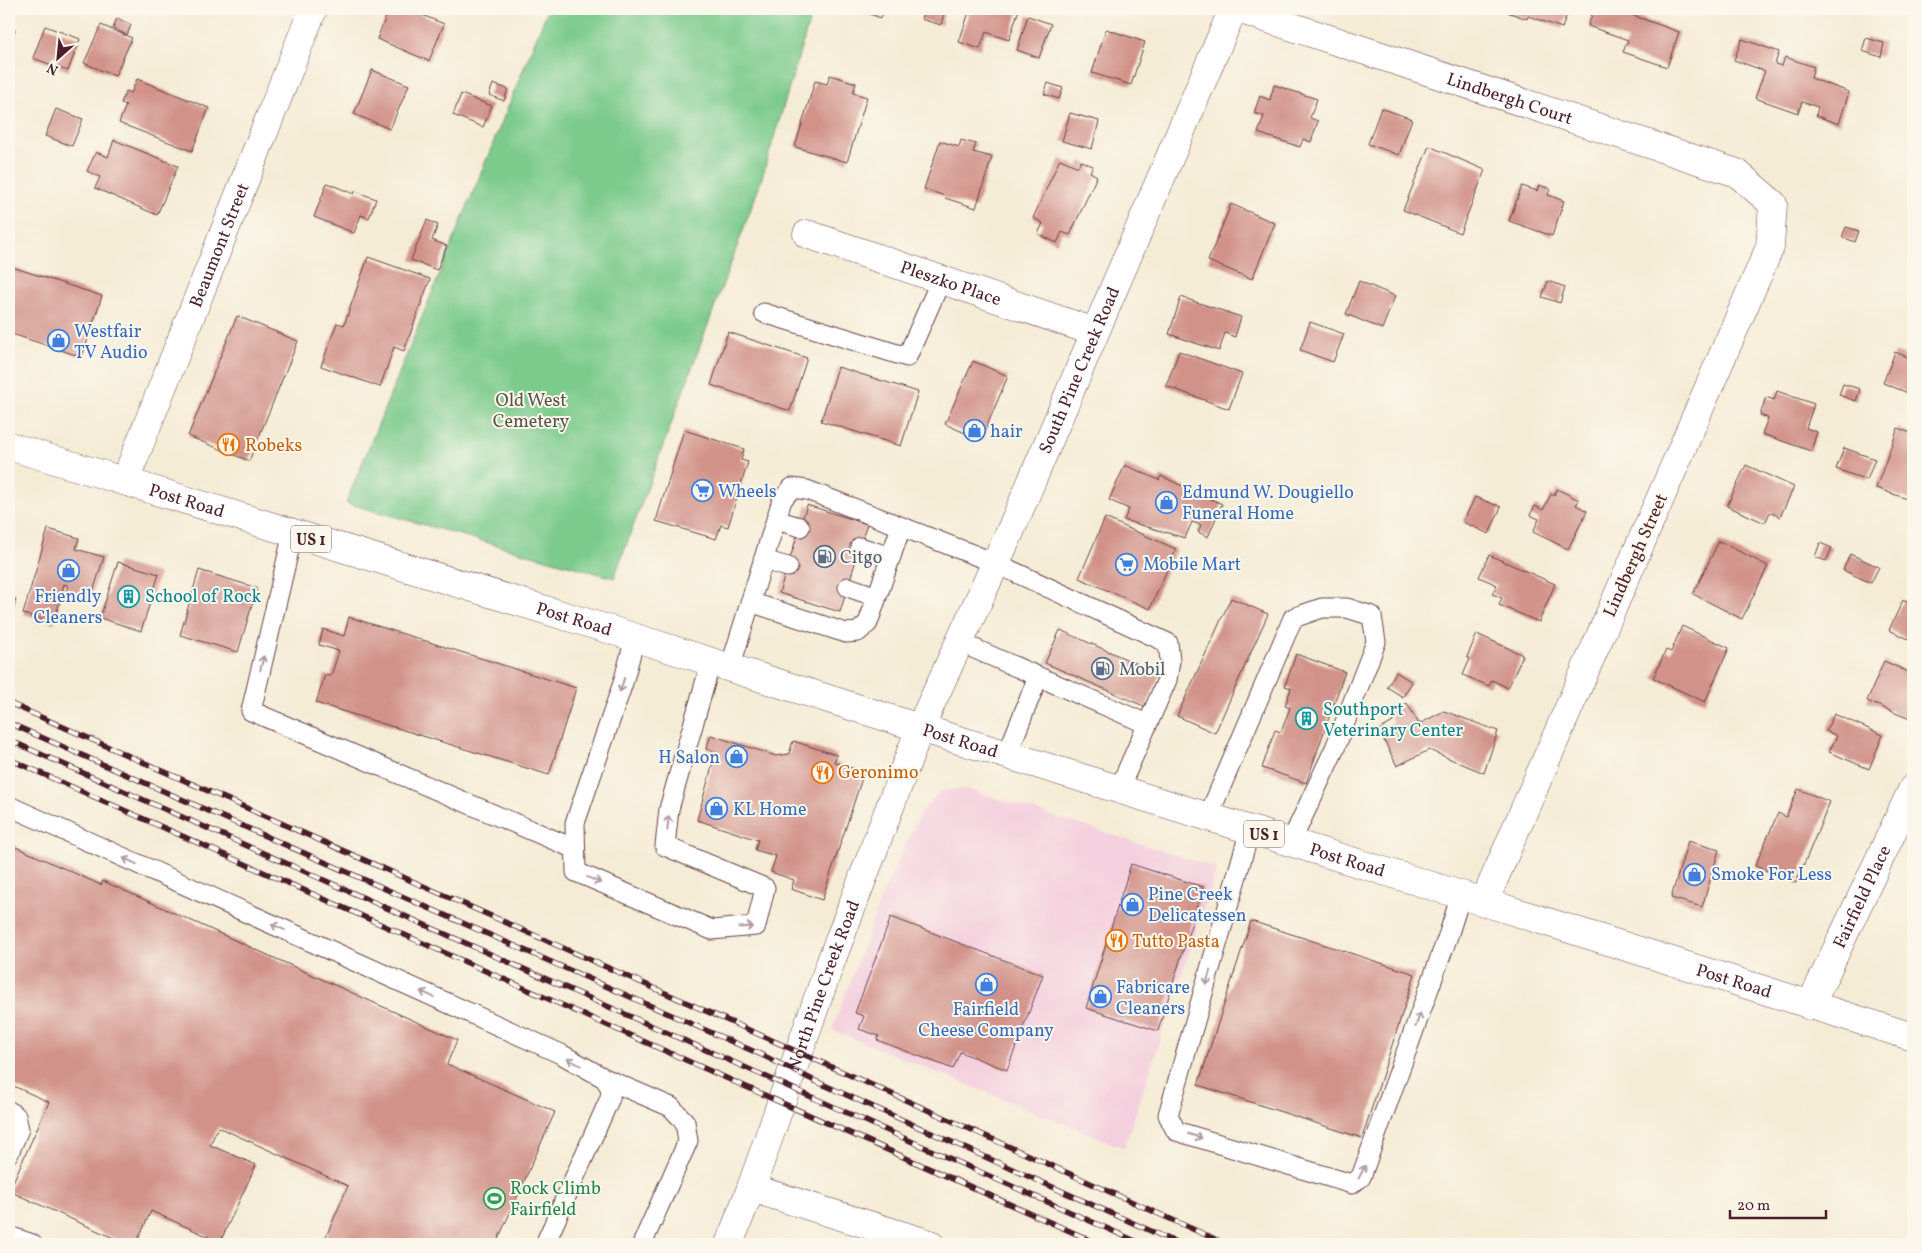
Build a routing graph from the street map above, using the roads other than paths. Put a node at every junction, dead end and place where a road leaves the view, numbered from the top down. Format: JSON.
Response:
{"nodes":[{"id":1,"x":313,"y":9,"type":"edge"},
{"id":2,"x":1233,"y":9,"type":"edge"},
{"id":3,"x":1238,"y":9,"type":"edge"},
{"id":4,"x":1773,"y":204,"type":"joint"},
{"id":5,"x":807,"y":234,"type":"dead end"},
{"id":6,"x":941,"y":280,"type":"junction"},
{"id":7,"x":764,"y":312,"type":"dead end"},
{"id":8,"x":1095,"y":332,"type":"junction"},
{"id":9,"x":9,"y":446,"type":"edge"},
{"id":10,"x":125,"y":481,"type":"junction"},
{"id":11,"x":776,"y":520,"type":"junction"},
{"id":12,"x":800,"y":527,"type":"dead end"},
{"id":13,"x":901,"y":527,"type":"junction"},
{"id":14,"x":293,"y":533,"type":"junction"},
{"id":15,"x":860,"y":547,"type":"dead end"},
{"id":16,"x":891,"y":557,"type":"junction"},
{"id":17,"x":763,"y":560,"type":"junction"},
{"id":18,"x":995,"y":564,"type":"junction"},
{"id":19,"x":788,"y":567,"type":"dead end"},
{"id":20,"x":848,"y":587,"type":"dead end"},
{"id":21,"x":878,"y":597,"type":"junction"},
{"id":22,"x":750,"y":602,"type":"junction"},
{"id":23,"x":635,"y":638,"type":"junction"},
{"id":24,"x":959,"y":642,"type":"junction"},
{"id":25,"x":720,"y":665,"type":"junction"},
{"id":26,"x":1038,"y":677,"type":"junction"},
{"id":27,"x":1147,"y":724,"type":"junction"},
{"id":28,"x":920,"y":728,"type":"junction"},
{"id":29,"x":1007,"y":755,"type":"junction"},
{"id":30,"x":1913,"y":788,"type":"edge"},
{"id":31,"x":1119,"y":790,"type":"junction"},
{"id":32,"x":9,"y":806,"type":"edge"},
{"id":33,"x":1208,"y":817,"type":"junction"},
{"id":34,"x":1250,"y":830,"type":"junction"},
{"id":35,"x":1291,"y":842,"type":"junction"},
{"id":36,"x":575,"y":848,"type":"junction"},
{"id":37,"x":1472,"y":898,"type":"junction"},
{"id":38,"x":1810,"y":1006,"type":"junction"},
{"id":39,"x":1913,"y":1037,"type":"edge"},
{"id":40,"x":604,"y":1078,"type":"junction"},
{"id":41,"x":9,"y":1111,"type":"edge"},
{"id":42,"x":9,"y":1153,"type":"edge"},
{"id":43,"x":752,"y":1188,"type":"junction"},
{"id":44,"x":9,"y":1236,"type":"edge"},
{"id":45,"x":32,"y":1244,"type":"edge"},
{"id":46,"x":545,"y":1244,"type":"edge"},
{"id":47,"x":642,"y":1244,"type":"edge"},
{"id":48,"x":730,"y":1244,"type":"edge"},
{"id":49,"x":930,"y":1244,"type":"edge"}],
"edges":[{"from":1,"to":10,"type":"street","name":"Beaumont Street"},
{"from":2,"to":8,"type":"street","name":"South Pine Creek Road"},
{"from":3,"to":4,"type":"street","name":"Lindbergh Court"},
{"from":4,"to":37,"type":"street","name":"Lindbergh Street"},
{"from":5,"to":6,"type":"street","name":"Pleszko Place"},
{"from":6,"to":7,"type":"lane"},
{"from":6,"to":8,"type":"street","name":"Pleszko Place"},
{"from":8,"to":18,"type":"street","name":"South Pine Creek Road"},
{"from":9,"to":10,"type":"street","name":"Post Road","number":"US 1"},
{"from":10,"to":14,"type":"street","name":"Post Road","number":"US 1"},
{"from":11,"to":12,"type":"lane"},
{"from":11,"to":13,"type":"lane"},
{"from":11,"to":17,"type":"lane"},
{"from":13,"to":16,"type":"lane"},
{"from":13,"to":18,"type":"lane"},
{"from":14,"to":23,"type":"street","name":"Post Road","number":"US 1"},
{"from":36,"to":14,"type":"lane","one_way":true},
{"from":15,"to":16,"type":"lane"},
{"from":16,"to":21,"type":"lane"},
{"from":17,"to":19,"type":"lane"},
{"from":17,"to":22,"type":"lane"},
{"from":18,"to":24,"type":"street","name":"South Pine Creek Road"},
{"from":18,"to":27,"type":"lane"},
{"from":20,"to":21,"type":"lane"},
{"from":21,"to":22,"type":"lane"},
{"from":22,"to":25,"type":"lane"},
{"from":23,"to":25,"type":"street","name":"Post Road","number":"US 1"},
{"from":23,"to":36,"type":"lane","one_way":true},
{"from":24,"to":26,"type":"lane"},
{"from":24,"to":28,"type":"street","name":"South Pine Creek Road"},
{"from":25,"to":28,"type":"street","name":"Post Road","number":"US 1"},
{"from":36,"to":25,"type":"lane","one_way":true},
{"from":26,"to":27,"type":"lane"},
{"from":26,"to":29,"type":"lane"},
{"from":27,"to":31,"type":"lane"},
{"from":28,"to":29,"type":"street","name":"Post Road","number":"US 1"},
{"from":28,"to":43,"type":"street","name":"North Pine Creek Road"},
{"from":29,"to":31,"type":"street","name":"Post Road","number":"US 1"},
{"from":30,"to":38,"type":"street","name":"Fairfield Place"},
{"from":31,"to":33,"type":"street","name":"Post Road","number":"US 1"},
{"from":40,"to":32,"type":"lane","one_way":true},
{"from":33,"to":34,"type":"street","name":"Post Road","number":"US 1"},
{"from":33,"to":35,"type":"lane"},
{"from":34,"to":35,"type":"street","name":"Post Road","number":"US 1"},
{"from":34,"to":37,"type":"lane","one_way":true},
{"from":35,"to":37,"type":"street","name":"Post Road","number":"US 1"},
{"from":37,"to":38,"type":"street","name":"Post Road","number":"US 1"},
{"from":38,"to":39,"type":"street","name":"Post Road","number":"US 1"},
{"from":40,"to":46,"type":"lane"},
{"from":40,"to":47,"type":"lane"},
{"from":41,"to":42,"type":"lane"},
{"from":43,"to":48,"type":"street","name":"North Pine Creek Road"},
{"from":43,"to":49,"type":"street"},
{"from":44,"to":45,"type":"lane"}]}
